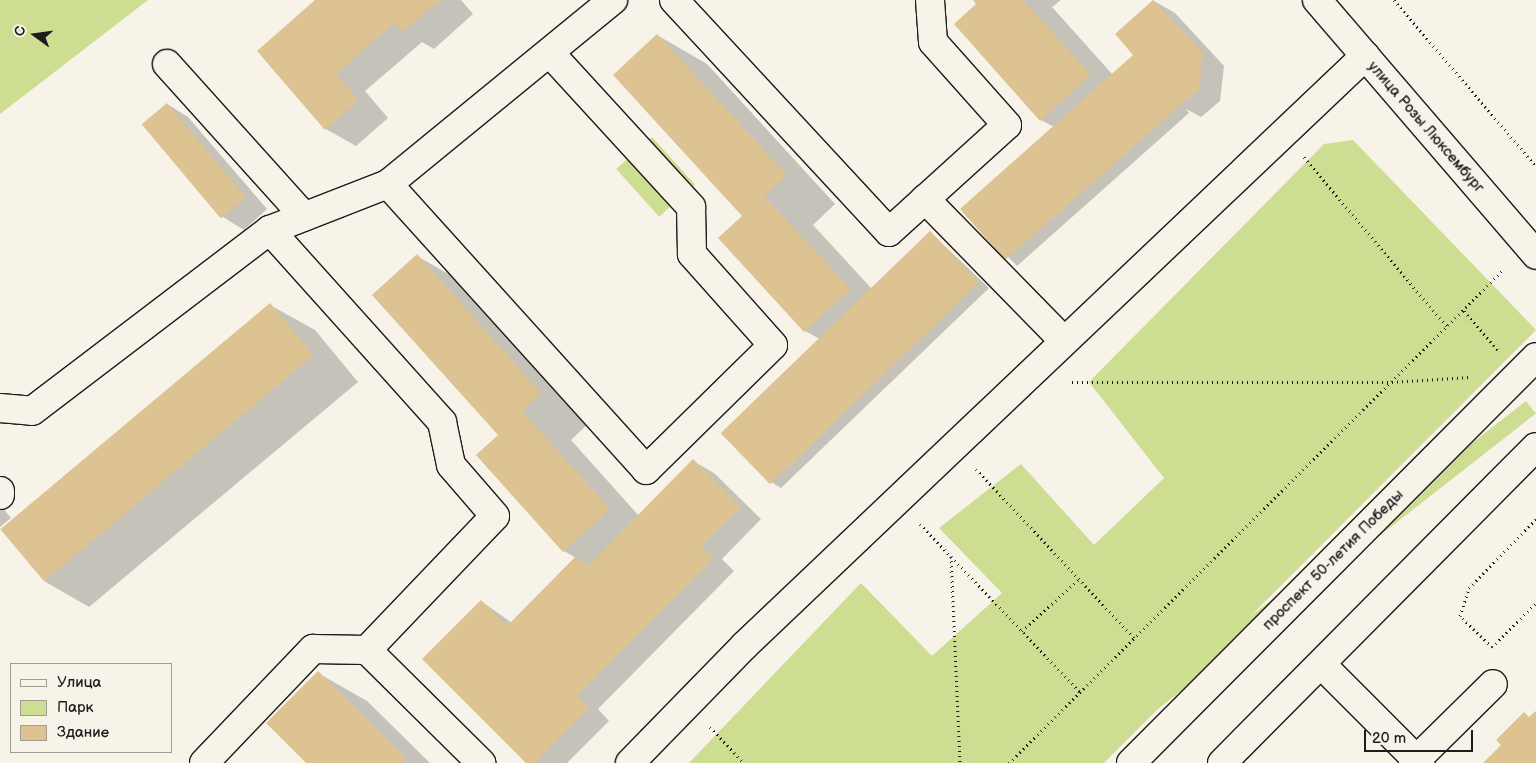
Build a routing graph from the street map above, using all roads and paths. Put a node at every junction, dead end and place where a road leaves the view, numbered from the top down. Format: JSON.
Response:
{"nodes":[{"id":1,"x":613,"y":0,"type":"edge"},
{"id":2,"x":674,"y":0,"type":"edge"},
{"id":3,"x":930,"y":0,"type":"edge"},
{"id":4,"x":1317,"y":0,"type":"edge"},
{"id":5,"x":1394,"y":0,"type":"edge"},
{"id":6,"x":551,"y":54,"type":"junction"},
{"id":7,"x":1365,"y":56,"type":"junction"},
{"id":8,"x":167,"y":64,"type":"dead end"},
{"id":9,"x":1284,"y":133,"type":"junction"},
{"id":10,"x":1536,"y":166,"type":"edge"},
{"id":11,"x":388,"y":184,"type":"junction"},
{"id":12,"x":925,"y":199,"type":"junction"},
{"id":13,"x":304,"y":216,"type":"junction"},
{"id":14,"x":270,"y":230,"type":"junction"},
{"id":15,"x":1532,"y":250,"type":"edge"},
{"id":16,"x":1446,"y":327,"type":"junction"},
{"id":17,"x":1064,"y":341,"type":"junction"},
{"id":18,"x":1528,"y":365,"type":"edge"},
{"id":19,"x":1021,"y":382,"type":"junction"},
{"id":20,"x":1392,"y":382,"type":"junction"},
{"id":21,"x":0,"y":408,"type":"edge"},
{"id":22,"x":953,"y":446,"type":"junction"},
{"id":23,"x":1536,"y":448,"type":"edge"},
{"id":24,"x":898,"y":500,"type":"junction"},
{"id":25,"x":1536,"y":519,"type":"edge"},
{"id":26,"x":951,"y":556,"type":"junction"},
{"id":27,"x":1079,"y":579,"type":"junction"},
{"id":28,"x":1536,"y":603,"type":"edge"},
{"id":29,"x":1022,"y":631,"type":"junction"},
{"id":30,"x":1134,"y":638,"type":"junction"},
{"id":31,"x":1492,"y":648,"type":"junction"},
{"id":32,"x":367,"y":650,"type":"junction"},
{"id":33,"x":1322,"y":665,"type":"junction"},
{"id":34,"x":1493,"y":684,"type":"joint"},
{"id":35,"x":1080,"y":692,"type":"junction"},
{"id":36,"x":687,"y":704,"type":"junction"},
{"id":37,"x":1417,"y":762,"type":"edge"},
{"id":38,"x":204,"y":763,"type":"edge"},
{"id":39,"x":481,"y":763,"type":"edge"},
{"id":40,"x":630,"y":763,"type":"edge"},
{"id":41,"x":744,"y":763,"type":"edge"},
{"id":42,"x":960,"y":763,"type":"edge"},
{"id":43,"x":1009,"y":763,"type":"edge"},
{"id":44,"x":1131,"y":763,"type":"edge"},
{"id":45,"x":1222,"y":763,"type":"edge"}],
"edges":[{"from":1,"to":6,"type":"main road"},
{"from":2,"to":12,"type":"main road"},
{"from":3,"to":12,"type":"main road"},
{"from":4,"to":7,"type":"main road","name":"улица Розы Люксембург"},
{"from":5,"to":10,"type":"path"},
{"from":6,"to":11,"type":"main road"},
{"from":6,"to":11,"type":"main road"},
{"from":7,"to":9,"type":"main road"},
{"from":7,"to":15,"type":"main road","name":"улица Розы Люксембург"},
{"from":8,"to":13,"type":"main road"},
{"from":9,"to":16,"type":"path"},
{"from":9,"to":17,"type":"main road"},
{"from":11,"to":13,"type":"main road"},
{"from":12,"to":17,"type":"main road"},
{"from":13,"to":14,"type":"main road"},
{"from":14,"to":21,"type":"main road"},
{"from":14,"to":32,"type":"main road"},
{"from":15,"to":16,"type":"path"},
{"from":16,"to":20,"type":"path"},
{"from":17,"to":19,"type":"main road"},
{"from":18,"to":20,"type":"path"},
{"from":18,"to":44,"type":"main road","name":"проспект 50-летия Победы"},
{"from":19,"to":20,"type":"path"},
{"from":19,"to":22,"type":"main road"},
{"from":20,"to":30,"type":"path"},
{"from":22,"to":24,"type":"main road"},
{"from":22,"to":27,"type":"path"},
{"from":23,"to":33,"type":"main road"},
{"from":24,"to":26,"type":"path"},
{"from":24,"to":36,"type":"main road"},
{"from":25,"to":31,"type":"path"},
{"from":26,"to":29,"type":"path"},
{"from":26,"to":42,"type":"path"},
{"from":27,"to":29,"type":"path"},
{"from":27,"to":30,"type":"path"},
{"from":28,"to":31,"type":"path"},
{"from":29,"to":35,"type":"path"},
{"from":30,"to":35,"type":"path"},
{"from":31,"to":34,"type":"path"},
{"from":32,"to":38,"type":"main road"},
{"from":32,"to":39,"type":"main road"},
{"from":33,"to":37,"type":"main road"},
{"from":33,"to":45,"type":"main road"},
{"from":34,"to":37,"type":"main road"},
{"from":35,"to":43,"type":"path"},
{"from":36,"to":40,"type":"main road"},
{"from":36,"to":41,"type":"path"}]}
